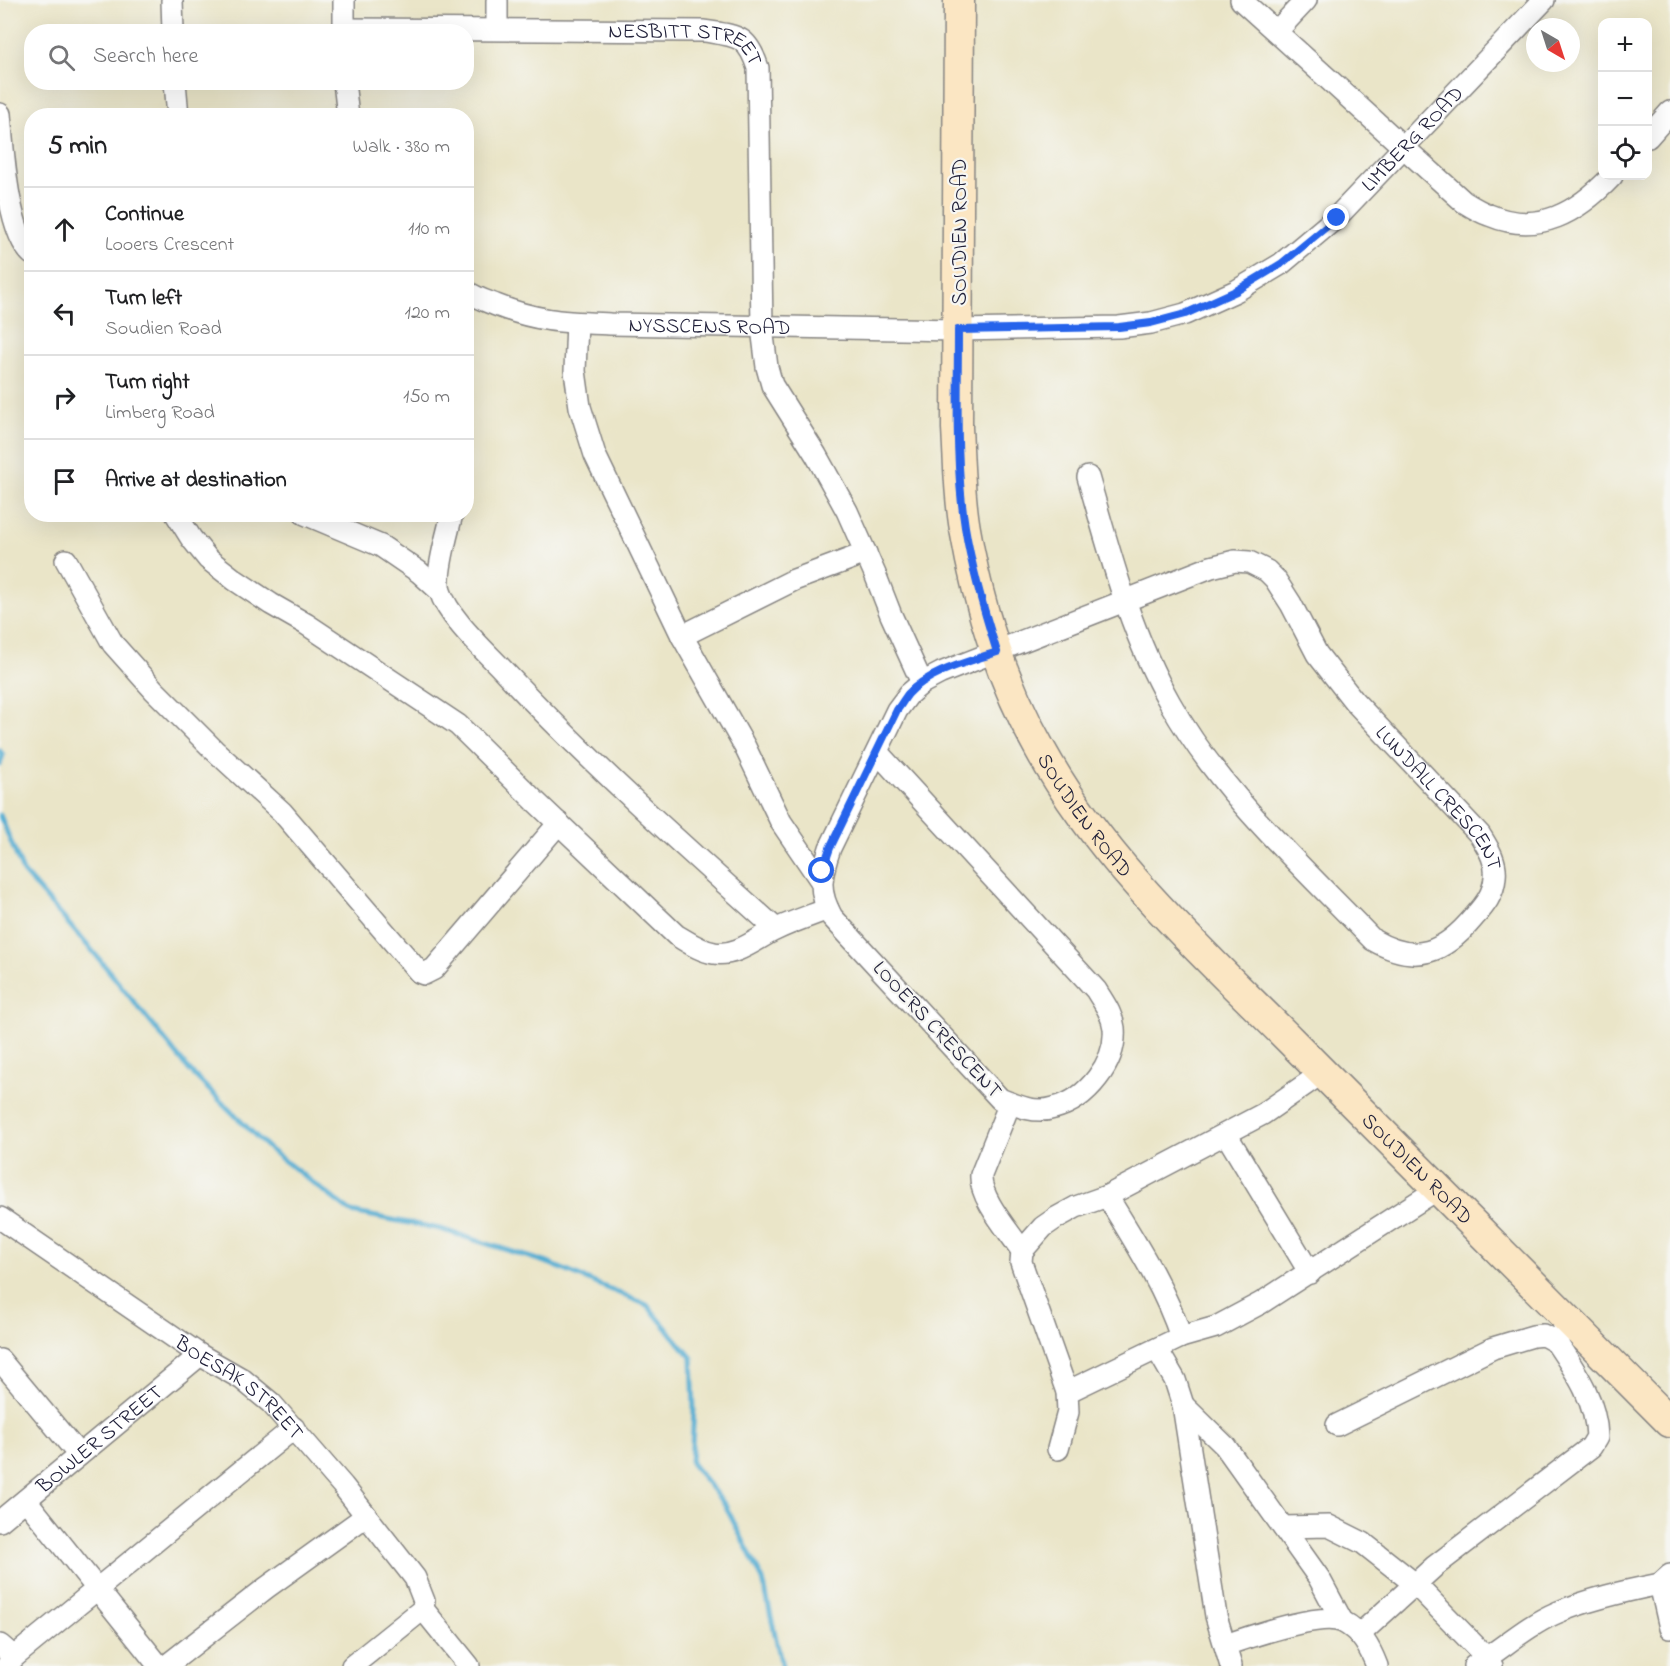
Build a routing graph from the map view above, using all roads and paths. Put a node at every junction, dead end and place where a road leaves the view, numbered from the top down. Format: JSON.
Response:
{"nodes":[{"id":1,"x":172,"y":0,"type":"edge"},
{"id":2,"x":344,"y":0,"type":"edge"},
{"id":3,"x":497,"y":0,"type":"edge"},
{"id":4,"x":959,"y":0,"type":"edge"},
{"id":5,"x":1241,"y":0,"type":"edge"},
{"id":6,"x":1306,"y":0,"type":"edge"},
{"id":7,"x":1544,"y":0,"type":"edge"},
{"id":8,"x":173,"y":24,"type":"edge"},
{"id":9,"x":344,"y":24,"type":"edge"},
{"id":10,"x":474,"y":29,"type":"edge"},
{"id":11,"x":497,"y":29,"type":"junction"},
{"id":12,"x":1277,"y":31,"type":"junction"},
{"id":13,"x":176,"y":90,"type":"edge"},
{"id":14,"x":345,"y":90,"type":"edge"},
{"id":15,"x":177,"y":108,"type":"edge"},
{"id":16,"x":347,"y":108,"type":"edge"},
{"id":17,"x":1670,"y":112,"type":"edge"},
{"id":18,"x":0,"y":114,"type":"edge"},
{"id":19,"x":1652,"y":132,"type":"edge"},
{"id":20,"x":1404,"y":149,"type":"junction"},
{"id":21,"x":1608,"y":180,"type":"edge"},
{"id":22,"x":24,"y":247,"type":"edge"},
{"id":23,"x":474,"y":297,"type":"edge"},
{"id":24,"x":577,"y":323,"type":"junction"},
{"id":25,"x":762,"y":328,"type":"junction"},
{"id":26,"x":958,"y":330,"type":"junction"},
{"id":27,"x":1088,"y":477,"type":"dead end"},
{"id":28,"x":181,"y":522,"type":"edge"},
{"id":29,"x":324,"y":522,"type":"edge"},
{"id":30,"x":450,"y":522,"type":"edge"},
{"id":31,"x":866,"y":553,"type":"junction"},
{"id":32,"x":66,"y":560,"type":"dead end"},
{"id":33,"x":439,"y":590,"type":"junction"},
{"id":34,"x":1126,"y":601,"type":"junction"},
{"id":35,"x":682,"y":636,"type":"junction"},
{"id":36,"x":997,"y":652,"type":"junction"},
{"id":37,"x":922,"y":683,"type":"junction"},
{"id":38,"x":878,"y":753,"type":"junction"},
{"id":39,"x":560,"y":823,"type":"junction"},
{"id":40,"x":821,"y":881,"type":"junction"},
{"id":41,"x":828,"y":909,"type":"junction"},
{"id":42,"x":776,"y":929,"type":"junction"},
{"id":43,"x":1322,"y":1073,"type":"junction"},
{"id":44,"x":1010,"y":1103,"type":"junction"},
{"id":45,"x":1226,"y":1134,"type":"junction"},
{"id":46,"x":1438,"y":1189,"type":"junction"},
{"id":47,"x":1107,"y":1196,"type":"junction"},
{"id":48,"x":0,"y":1218,"type":"edge"},
{"id":49,"x":1022,"y":1251,"type":"junction"},
{"id":50,"x":1310,"y":1273,"type":"junction"},
{"id":51,"x":1562,"y":1332,"type":"junction"},
{"id":52,"x":1181,"y":1337,"type":"junction"},
{"id":53,"x":1157,"y":1349,"type":"junction"},
{"id":54,"x":200,"y":1355,"type":"junction"},
{"id":55,"x":3,"y":1371,"type":"edge"},
{"id":56,"x":1067,"y":1392,"type":"junction"},
{"id":57,"x":1183,"y":1405,"type":"junction"},
{"id":58,"x":1670,"y":1422,"type":"edge"},
{"id":59,"x":1336,"y":1425,"type":"dead end"},
{"id":60,"x":294,"y":1428,"type":"junction"},
{"id":61,"x":1058,"y":1449,"type":"dead end"},
{"id":62,"x":79,"y":1455,"type":"junction"},
{"id":63,"x":26,"y":1500,"type":"junction"},
{"id":64,"x":366,"y":1516,"type":"junction"},
{"id":65,"x":0,"y":1521,"type":"edge"},
{"id":66,"x":1283,"y":1527,"type":"junction"},
{"id":67,"x":1665,"y":1579,"type":"edge"},
{"id":68,"x":1415,"y":1584,"type":"junction"},
{"id":69,"x":98,"y":1587,"type":"junction"},
{"id":70,"x":423,"y":1609,"type":"junction"},
{"id":71,"x":1342,"y":1621,"type":"junction"},
{"id":72,"x":1670,"y":1628,"type":"edge"},
{"id":73,"x":1360,"y":1634,"type":"junction"},
{"id":74,"x":7,"y":1656,"type":"edge"},
{"id":75,"x":1227,"y":1660,"type":"edge"},
{"id":76,"x":1484,"y":1663,"type":"edge"},
{"id":77,"x":159,"y":1666,"type":"edge"},
{"id":78,"x":166,"y":1666,"type":"edge"},
{"id":79,"x":352,"y":1666,"type":"edge"},
{"id":80,"x":470,"y":1666,"type":"edge"},
{"id":81,"x":1377,"y":1666,"type":"edge"}],
"edges":[{"from":1,"to":8,"type":"street"},
{"from":2,"to":9,"type":"street"},
{"from":3,"to":11,"type":"street"},
{"from":4,"to":26,"type":"street","name":"SOUDIEN ROAD"},
{"from":5,"to":12,"type":"street"},
{"from":6,"to":12,"type":"street"},
{"from":7,"to":20,"type":"street","name":"LIMBERG ROAD"},
{"from":10,"to":11,"type":"street","name":"NESBITT STREET"},
{"from":11,"to":25,"type":"street","name":"NESBITT STREET"},
{"from":12,"to":20,"type":"street"},
{"from":13,"to":15,"type":"street"},
{"from":14,"to":16,"type":"street"},
{"from":17,"to":19,"type":"street"},
{"from":18,"to":22,"type":"street"},
{"from":20,"to":21,"type":"street"},
{"from":20,"to":26,"type":"street","name":"LIMBERG ROAD"},
{"from":23,"to":24,"type":"street","name":"NYSSCENS ROAD"},
{"from":24,"to":25,"type":"street","name":"NYSSCENS ROAD"},
{"from":24,"to":35,"type":"street"},
{"from":25,"to":26,"type":"street","name":"NYSSCENS ROAD"},
{"from":25,"to":31,"type":"street","name":"NESBITT STREET"},
{"from":26,"to":36,"type":"street","name":"SOUDIEN ROAD"},
{"from":27,"to":34,"type":"street"},
{"from":28,"to":39,"type":"street"},
{"from":29,"to":33,"type":"street"},
{"from":30,"to":33,"type":"street"},
{"from":31,"to":35,"type":"street"},
{"from":31,"to":37,"type":"street","name":"NESBITT STREET"},
{"from":32,"to":39,"type":"street"},
{"from":33,"to":42,"type":"street"},
{"from":34,"to":34,"type":"street","name":"LUNDALL CRESCENT"},
{"from":34,"to":36,"type":"street","name":"LUNDALL CRESCENT"},
{"from":35,"to":40,"type":"street"},
{"from":36,"to":37,"type":"street","name":"LOOERS CRESCENT"},
{"from":36,"to":43,"type":"street","name":"SOUDIEN ROAD"},
{"from":37,"to":38,"type":"street","name":"LOOERS CRESCENT"},
{"from":38,"to":40,"type":"street","name":"LOOERS CRESCENT"},
{"from":38,"to":44,"type":"street","name":"LOOERS CRESCENT"},
{"from":39,"to":42,"type":"street"},
{"from":40,"to":41,"type":"street","name":"LOOERS CRESCENT"},
{"from":41,"to":42,"type":"street"},
{"from":41,"to":44,"type":"street","name":"LOOERS CRESCENT"},
{"from":43,"to":45,"type":"street"},
{"from":43,"to":46,"type":"street","name":"SOUDIEN ROAD"},
{"from":44,"to":49,"type":"street"},
{"from":45,"to":47,"type":"street"},
{"from":45,"to":50,"type":"street"},
{"from":46,"to":50,"type":"street"},
{"from":46,"to":51,"type":"street","name":"SOUDIEN ROAD"},
{"from":47,"to":49,"type":"street"},
{"from":47,"to":52,"type":"street"},
{"from":48,"to":54,"type":"street","name":"BOESAK STREET"},
{"from":49,"to":56,"type":"street"},
{"from":50,"to":52,"type":"street"},
{"from":51,"to":58,"type":"street","name":"SOUDIEN ROAD"},
{"from":51,"to":59,"type":"street"},
{"from":51,"to":68,"type":"street"},
{"from":52,"to":53,"type":"street"},
{"from":53,"to":56,"type":"street"},
{"from":53,"to":57,"type":"street"},
{"from":54,"to":60,"type":"street","name":"BOESAK STREET"},
{"from":54,"to":62,"type":"street","name":"BOWLER STREET"},
{"from":55,"to":62,"type":"street"},
{"from":56,"to":61,"type":"street"},
{"from":57,"to":66,"type":"street"},
{"from":57,"to":75,"type":"street"},
{"from":60,"to":64,"type":"street","name":"BOESAK STREET"},
{"from":60,"to":69,"type":"street"},
{"from":62,"to":63,"type":"street","name":"BOWLER STREET"},
{"from":63,"to":65,"type":"street","name":"BOWLER STREET"},
{"from":63,"to":69,"type":"street"},
{"from":64,"to":70,"type":"street","name":"BOESAK STREET"},
{"from":64,"to":78,"type":"street"},
{"from":66,"to":68,"type":"street"},
{"from":66,"to":71,"type":"street"},
{"from":67,"to":72,"type":"street"},
{"from":67,"to":76,"type":"street"},
{"from":68,"to":73,"type":"street"},
{"from":68,"to":76,"type":"street"},
{"from":69,"to":74,"type":"street"},
{"from":69,"to":77,"type":"street"},
{"from":70,"to":79,"type":"street"},
{"from":70,"to":80,"type":"street","name":"BOESAK STREET"},
{"from":71,"to":73,"type":"street"},
{"from":71,"to":75,"type":"street"},
{"from":73,"to":81,"type":"street"}]}
